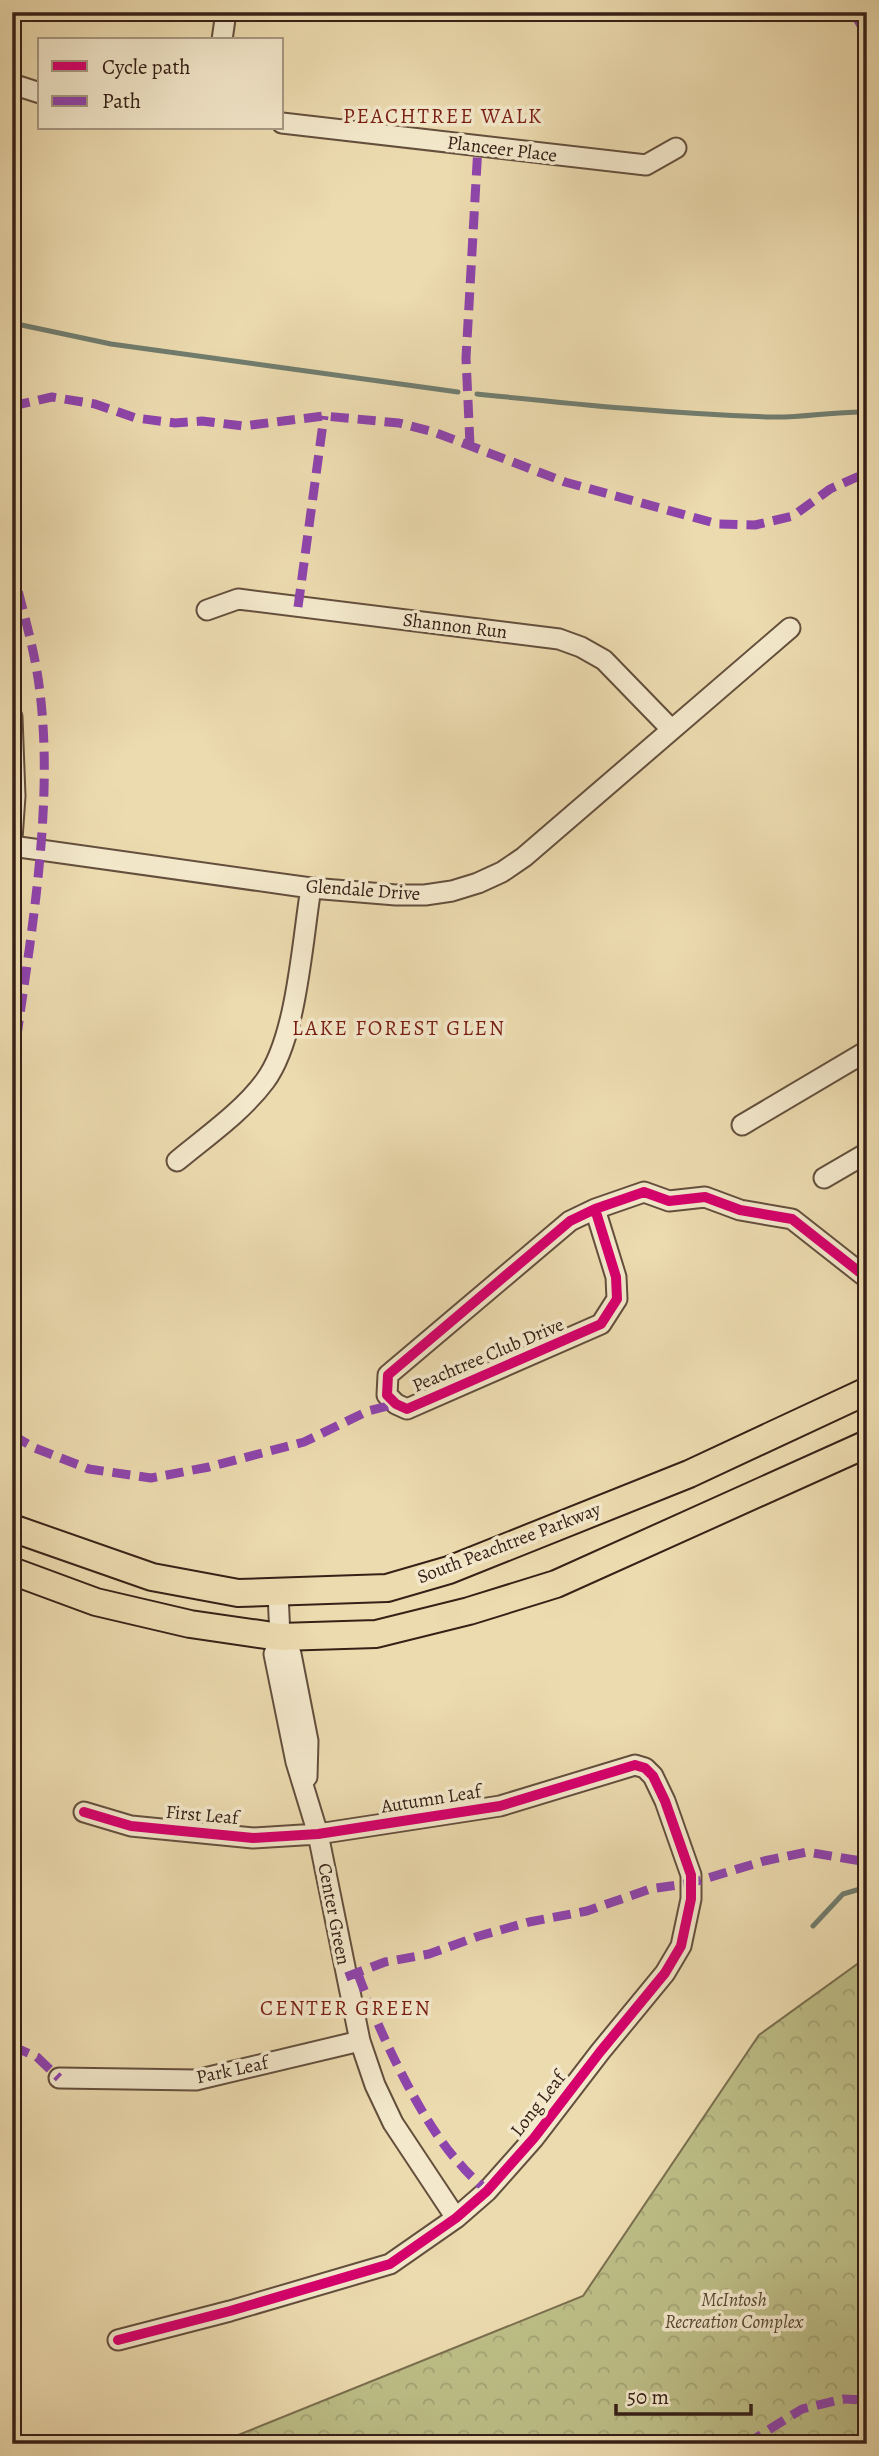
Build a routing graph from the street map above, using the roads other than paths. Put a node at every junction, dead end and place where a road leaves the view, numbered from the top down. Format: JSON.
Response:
{"nodes":[{"id":1,"x":226,"y":12,"type":"edge"},
{"id":2,"x":222,"y":38,"type":"edge"},
{"id":3,"x":12,"y":84,"type":"edge"},
{"id":4,"x":38,"y":92,"type":"edge"},
{"id":5,"x":284,"y":123,"type":"edge"},
{"id":6,"x":676,"y":148,"type":"dead end"},
{"id":7,"x":207,"y":610,"type":"dead end"},
{"id":8,"x":790,"y":628,"type":"dead end"},
{"id":9,"x":12,"y":717,"type":"edge"},
{"id":10,"x":671,"y":729,"type":"junction"},
{"id":11,"x":12,"y":839,"type":"edge"},
{"id":12,"x":12,"y":846,"type":"edge"},
{"id":13,"x":311,"y":888,"type":"junction"},
{"id":14,"x":867,"y":1052,"type":"edge"},
{"id":15,"x":742,"y":1125,"type":"dead end"},
{"id":16,"x":867,"y":1153,"type":"edge"},
{"id":17,"x":177,"y":1161,"type":"dead end"},
{"id":18,"x":824,"y":1178,"type":"dead end"},
{"id":19,"x":595,"y":1209,"type":"junction"},
{"id":20,"x":867,"y":1278,"type":"edge"},
{"id":21,"x":867,"y":1391,"type":"edge"},
{"id":22,"x":867,"y":1444,"type":"edge"},
{"id":23,"x":12,"y":1528,"type":"edge"},
{"id":24,"x":12,"y":1571,"type":"edge"},
{"id":25,"x":278,"y":1593,"type":"junction"},
{"id":26,"x":280,"y":1637,"type":"junction"},
{"id":27,"x":548,"y":1791,"type":"joint"},
{"id":28,"x":85,"y":1812,"type":"dead end"},
{"id":29,"x":318,"y":1834,"type":"junction"},
{"id":30,"x":360,"y":2041,"type":"junction"},
{"id":31,"x":59,"y":2078,"type":"dead end"},
{"id":32,"x":456,"y":2218,"type":"junction"},
{"id":33,"x":118,"y":2340,"type":"dead end"}],
"edges":[{"from":1,"to":2,"type":"street"},
{"from":3,"to":4,"type":"street"},
{"from":5,"to":6,"type":"street","name":"Planceer Place"},
{"from":7,"to":10,"type":"street","name":"Shannon Run"},
{"from":8,"to":10,"type":"street","name":"Glendale Drive"},
{"from":9,"to":11,"type":"street"},
{"from":10,"to":13,"type":"street","name":"Glendale Drive"},
{"from":12,"to":13,"type":"street","name":"Glendale Drive"},
{"from":13,"to":17,"type":"street"},
{"from":14,"to":15,"type":"street"},
{"from":16,"to":18,"type":"street"},
{"from":19,"to":19,"type":"street","name":"Peachtree Club Drive"},
{"from":19,"to":20,"type":"street","name":"Peachtree Club Drive"},
{"from":21,"to":25,"type":"main road","name":"South Peachtree Parkway"},
{"from":22,"to":26,"type":"main road"},
{"from":23,"to":25,"type":"main road","name":"South Peachtree Parkway"},
{"from":24,"to":26,"type":"main road"},
{"from":25,"to":26,"type":"street"},
{"from":26,"to":29,"type":"street","name":"Center Green"},
{"from":27,"to":29,"type":"street","name":"Autumn Leaf"},
{"from":27,"to":32,"type":"street","name":"Long Leaf"},
{"from":28,"to":29,"type":"street","name":"First Leaf"},
{"from":29,"to":30,"type":"street","name":"Center Green"},
{"from":30,"to":31,"type":"street","name":"Park Leaf"},
{"from":30,"to":32,"type":"street","name":"Center Green"},
{"from":32,"to":33,"type":"street","name":"Long Leaf"}]}
